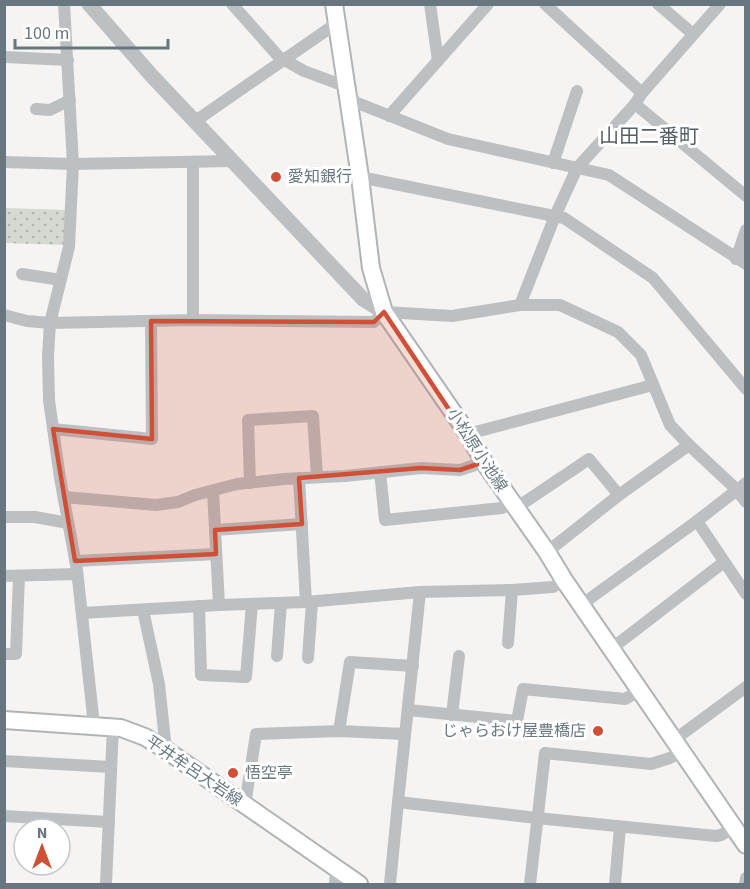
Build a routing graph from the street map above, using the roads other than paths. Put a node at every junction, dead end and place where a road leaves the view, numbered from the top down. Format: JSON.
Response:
{"nodes":[{"id":1,"x":64,"y":4,"type":"edge"},
{"id":2,"x":89,"y":4,"type":"edge"},
{"id":3,"x":232,"y":4,"type":"edge"},
{"id":4,"x":334,"y":4,"type":"edge"},
{"id":5,"x":430,"y":4,"type":"edge"},
{"id":6,"x":488,"y":4,"type":"edge"},
{"id":7,"x":545,"y":4,"type":"edge"},
{"id":8,"x":658,"y":4,"type":"edge"},
{"id":9,"x":720,"y":4,"type":"edge"},
{"id":10,"x":337,"y":23,"type":"junction"},
{"id":11,"x":693,"y":34,"type":"junction"},
{"id":12,"x":4,"y":57,"type":"edge"},
{"id":13,"x":284,"y":59,"type":"junction"},
{"id":14,"x":68,"y":60,"type":"junction"},
{"id":15,"x":438,"y":61,"type":"junction"},
{"id":16,"x":347,"y":87,"type":"junction"},
{"id":17,"x":577,"y":91,"type":"dead end"},
{"id":18,"x":638,"y":99,"type":"junction"},
{"id":19,"x":70,"y":100,"type":"junction"},
{"id":20,"x":36,"y":109,"type":"dead end"},
{"id":21,"x":389,"y":116,"type":"junction"},
{"id":22,"x":194,"y":122,"type":"junction"},
{"id":23,"x":231,"y":161,"type":"junction"},
{"id":24,"x":4,"y":162,"type":"edge"},
{"id":25,"x":194,"y":162,"type":"junction"},
{"id":26,"x":553,"y":163,"type":"junction"},
{"id":27,"x":73,"y":164,"type":"junction"},
{"id":28,"x":577,"y":168,"type":"junction"},
{"id":29,"x":360,"y":177,"type":"junction"},
{"id":30,"x":746,"y":196,"type":"edge"},
{"id":31,"x":555,"y":216,"type":"junction"},
{"id":32,"x":746,"y":230,"type":"edge"},
{"id":33,"x":741,"y":262,"type":"edge"},
{"id":34,"x":22,"y":274,"type":"dead end"},
{"id":35,"x":61,"y":280,"type":"junction"},
{"id":36,"x":520,"y":305,"type":"junction"},
{"id":37,"x":384,"y":312,"type":"junction"},
{"id":38,"x":4,"y":315,"type":"edge"},
{"id":39,"x":194,"y":320,"type":"junction"},
{"id":40,"x":151,"y":321,"type":"junction"},
{"id":41,"x":50,"y":323,"type":"junction"},
{"id":42,"x":653,"y":386,"type":"junction"},
{"id":43,"x":746,"y":389,"type":"edge"},
{"id":44,"x":53,"y":429,"type":"junction"},
{"id":45,"x":468,"y":434,"type":"junction"},
{"id":46,"x":689,"y":445,"type":"junction"},
{"id":47,"x":484,"y":462,"type":"junction"},
{"id":48,"x":380,"y":472,"type":"junction"},
{"id":49,"x":317,"y":477,"type":"junction"},
{"id":50,"x":299,"y":478,"type":"junction"},
{"id":51,"x":250,"y":483,"type":"junction"},
{"id":52,"x":741,"y":486,"type":"edge"},
{"id":53,"x":213,"y":490,"type":"junction"},
{"id":54,"x":619,"y":495,"type":"junction"},
{"id":55,"x":64,"y":498,"type":"junction"},
{"id":56,"x":746,"y":502,"type":"edge"},
{"id":57,"x":514,"y":505,"type":"junction"},
{"id":58,"x":4,"y":517,"type":"edge"},
{"id":59,"x":697,"y":521,"type":"junction"},
{"id":60,"x":68,"y":523,"type":"junction"},
{"id":61,"x":302,"y":524,"type":"junction"},
{"id":62,"x":215,"y":530,"type":"junction"},
{"id":63,"x":546,"y":552,"type":"junction"},
{"id":64,"x":216,"y":554,"type":"junction"},
{"id":65,"x":75,"y":561,"type":"junction"},
{"id":66,"x":724,"y":562,"type":"junction"},
{"id":67,"x":76,"y":574,"type":"junction"},
{"id":68,"x":4,"y":576,"type":"edge"},
{"id":69,"x":19,"y":576,"type":"junction"},
{"id":70,"x":564,"y":580,"type":"junction"},
{"id":71,"x":512,"y":590,"type":"junction"},
{"id":72,"x":420,"y":592,"type":"junction"},
{"id":73,"x":746,"y":594,"type":"edge"},
{"id":74,"x":309,"y":602,"type":"junction"},
{"id":75,"x":281,"y":603,"type":"junction"},
{"id":76,"x":252,"y":604,"type":"junction"},
{"id":77,"x":219,"y":605,"type":"junction"},
{"id":78,"x":581,"y":605,"type":"junction"},
{"id":79,"x":199,"y":606,"type":"junction"},
{"id":80,"x":143,"y":610,"type":"junction"},
{"id":81,"x":82,"y":613,"type":"junction"},
{"id":82,"x":508,"y":644,"type":"dead end"},
{"id":83,"x":611,"y":649,"type":"junction"},
{"id":84,"x":4,"y":654,"type":"edge"},
{"id":85,"x":277,"y":656,"type":"dead end"},
{"id":86,"x":459,"y":656,"type":"dead end"},
{"id":87,"x":308,"y":658,"type":"dead end"},
{"id":88,"x":413,"y":666,"type":"junction"},
{"id":89,"x":746,"y":687,"type":"edge"},
{"id":90,"x":639,"y":691,"type":"junction"},
{"id":91,"x":408,"y":710,"type":"junction"},
{"id":92,"x":453,"y":715,"type":"junction"},
{"id":93,"x":4,"y":720,"type":"edge"},
{"id":94,"x":94,"y":725,"type":"junction"},
{"id":95,"x":113,"y":727,"type":"junction"},
{"id":96,"x":339,"y":731,"type":"junction"},
{"id":97,"x":405,"y":734,"type":"junction"},
{"id":98,"x":678,"y":746,"type":"junction"},
{"id":99,"x":166,"y":750,"type":"junction"},
{"id":100,"x":4,"y":761,"type":"edge"},
{"id":101,"x":111,"y":767,"type":"junction"},
{"id":102,"x":398,"y":802,"type":"junction"},
{"id":103,"x":245,"y":805,"type":"junction"},
{"id":104,"x":4,"y":816,"type":"edge"},
{"id":105,"x":537,"y":818,"type":"junction"},
{"id":106,"x":109,"y":822,"type":"junction"},
{"id":107,"x":620,"y":827,"type":"junction"},
{"id":108,"x":733,"y":828,"type":"junction"},
{"id":109,"x":746,"y":845,"type":"edge"},
{"id":110,"x":336,"y":877,"type":"edge"},
{"id":111,"x":746,"y":878,"type":"edge"},
{"id":112,"x":106,"y":885,"type":"edge"},
{"id":113,"x":360,"y":885,"type":"edge"},
{"id":114,"x":390,"y":885,"type":"edge"},
{"id":115,"x":530,"y":885,"type":"edge"},
{"id":116,"x":615,"y":885,"type":"edge"},
{"id":117,"x":745,"y":885,"type":"edge"}],
"edges":[{"from":1,"to":14,"type":"street"},
{"from":2,"to":22,"type":"street"},
{"from":3,"to":13,"type":"street"},
{"from":4,"to":10,"type":"main road","name":"小松原小池線"},
{"from":5,"to":15,"type":"street"},
{"from":6,"to":15,"type":"street"},
{"from":7,"to":18,"type":"street"},
{"from":8,"to":11,"type":"street"},
{"from":9,"to":11,"type":"street"},
{"from":10,"to":13,"type":"street"},
{"from":10,"to":16,"type":"main road","name":"小松原小池線"},
{"from":11,"to":18,"type":"street"},
{"from":12,"to":14,"type":"street"},
{"from":13,"to":16,"type":"street"},
{"from":13,"to":22,"type":"street"},
{"from":14,"to":19,"type":"street"},
{"from":15,"to":21,"type":"street"},
{"from":16,"to":21,"type":"street"},
{"from":16,"to":29,"type":"main road","name":"小松原小池線"},
{"from":17,"to":26,"type":"street"},
{"from":18,"to":28,"type":"street"},
{"from":18,"to":30,"type":"street"},
{"from":19,"to":20,"type":"street"},
{"from":19,"to":27,"type":"street"},
{"from":21,"to":26,"type":"street"},
{"from":22,"to":23,"type":"street"},
{"from":23,"to":25,"type":"street"},
{"from":23,"to":37,"type":"street"},
{"from":24,"to":27,"type":"street"},
{"from":25,"to":27,"type":"street"},
{"from":25,"to":39,"type":"street"},
{"from":26,"to":28,"type":"street"},
{"from":27,"to":35,"type":"street"},
{"from":28,"to":31,"type":"street"},
{"from":28,"to":33,"type":"street"},
{"from":29,"to":31,"type":"street"},
{"from":29,"to":37,"type":"main road","name":"小松原小池線"},
{"from":31,"to":36,"type":"street"},
{"from":31,"to":43,"type":"street"},
{"from":32,"to":33,"type":"street"},
{"from":34,"to":35,"type":"street"},
{"from":35,"to":41,"type":"street"},
{"from":36,"to":37,"type":"street"},
{"from":36,"to":42,"type":"street"},
{"from":37,"to":39,"type":"street"},
{"from":37,"to":45,"type":"main road","name":"小松原小池線"},
{"from":38,"to":41,"type":"street"},
{"from":39,"to":40,"type":"street"},
{"from":40,"to":41,"type":"street"},
{"from":40,"to":44,"type":"street"},
{"from":41,"to":44,"type":"street"},
{"from":42,"to":45,"type":"street"},
{"from":42,"to":46,"type":"street"},
{"from":44,"to":55,"type":"street"},
{"from":45,"to":47,"type":"main road","name":"小松原小池線"},
{"from":46,"to":52,"type":"street"},
{"from":46,"to":54,"type":"street"},
{"from":47,"to":48,"type":"street"},
{"from":47,"to":57,"type":"main road","name":"小松原小池線"},
{"from":48,"to":49,"type":"street"},
{"from":48,"to":57,"type":"street"},
{"from":49,"to":50,"type":"street"},
{"from":49,"to":51,"type":"street"},
{"from":50,"to":51,"type":"street"},
{"from":50,"to":61,"type":"street"},
{"from":51,"to":53,"type":"street"},
{"from":52,"to":56,"type":"street"},
{"from":52,"to":59,"type":"street"},
{"from":53,"to":55,"type":"street"},
{"from":53,"to":62,"type":"street"},
{"from":54,"to":57,"type":"street"},
{"from":54,"to":63,"type":"street"},
{"from":55,"to":60,"type":"street"},
{"from":57,"to":63,"type":"main road","name":"小松原小池線"},
{"from":58,"to":60,"type":"street"},
{"from":59,"to":66,"type":"street"},
{"from":59,"to":78,"type":"street"},
{"from":60,"to":65,"type":"street"},
{"from":61,"to":62,"type":"street"},
{"from":61,"to":74,"type":"street"},
{"from":62,"to":64,"type":"street"},
{"from":63,"to":70,"type":"main road","name":"小松原小池線"},
{"from":64,"to":65,"type":"street"},
{"from":64,"to":77,"type":"street"},
{"from":65,"to":67,"type":"street"},
{"from":66,"to":73,"type":"street"},
{"from":66,"to":83,"type":"street"},
{"from":67,"to":69,"type":"street"},
{"from":67,"to":81,"type":"street"},
{"from":68,"to":69,"type":"street"},
{"from":69,"to":84,"type":"street"},
{"from":70,"to":71,"type":"street"},
{"from":70,"to":78,"type":"main road","name":"小松原小池線"},
{"from":71,"to":72,"type":"street"},
{"from":71,"to":82,"type":"street"},
{"from":72,"to":74,"type":"street"},
{"from":72,"to":88,"type":"street"},
{"from":74,"to":75,"type":"street"},
{"from":74,"to":87,"type":"street"},
{"from":75,"to":76,"type":"street"},
{"from":75,"to":85,"type":"street"},
{"from":76,"to":77,"type":"street"},
{"from":76,"to":79,"type":"street"},
{"from":77,"to":79,"type":"street"},
{"from":78,"to":83,"type":"main road","name":"小松原小池線"},
{"from":79,"to":80,"type":"street"},
{"from":80,"to":81,"type":"street"},
{"from":80,"to":99,"type":"street"},
{"from":81,"to":94,"type":"street"},
{"from":83,"to":90,"type":"main road","name":"小松原小池線"},
{"from":86,"to":92,"type":"street"},
{"from":88,"to":91,"type":"street"},
{"from":88,"to":96,"type":"street"},
{"from":89,"to":98,"type":"street"},
{"from":90,"to":92,"type":"street"},
{"from":90,"to":98,"type":"main road","name":"小松原小池線"},
{"from":91,"to":92,"type":"street"},
{"from":91,"to":97,"type":"street"},
{"from":93,"to":94,"type":"main road","name":"平井牟呂大岩線"},
{"from":94,"to":95,"type":"main road","name":"平井牟呂大岩線"},
{"from":95,"to":99,"type":"main road","name":"平井牟呂大岩線"},
{"from":95,"to":101,"type":"street"},
{"from":96,"to":97,"type":"street"},
{"from":96,"to":103,"type":"street"},
{"from":97,"to":102,"type":"street"},
{"from":98,"to":105,"type":"street"},
{"from":98,"to":108,"type":"main road","name":"小松原小池線"},
{"from":99,"to":103,"type":"main road","name":"平井牟呂大岩線"},
{"from":100,"to":101,"type":"street"},
{"from":101,"to":106,"type":"street"},
{"from":102,"to":105,"type":"street"},
{"from":102,"to":114,"type":"street"},
{"from":103,"to":110,"type":"main road","name":"平井牟呂大岩線"},
{"from":104,"to":106,"type":"street"},
{"from":105,"to":107,"type":"street"},
{"from":105,"to":115,"type":"street"},
{"from":106,"to":112,"type":"street"},
{"from":107,"to":108,"type":"street"},
{"from":107,"to":116,"type":"street"},
{"from":108,"to":109,"type":"main road","name":"小松原小池線"},
{"from":110,"to":113,"type":"main road","name":"平井牟呂大岩線"},
{"from":111,"to":117,"type":"street"}]}
